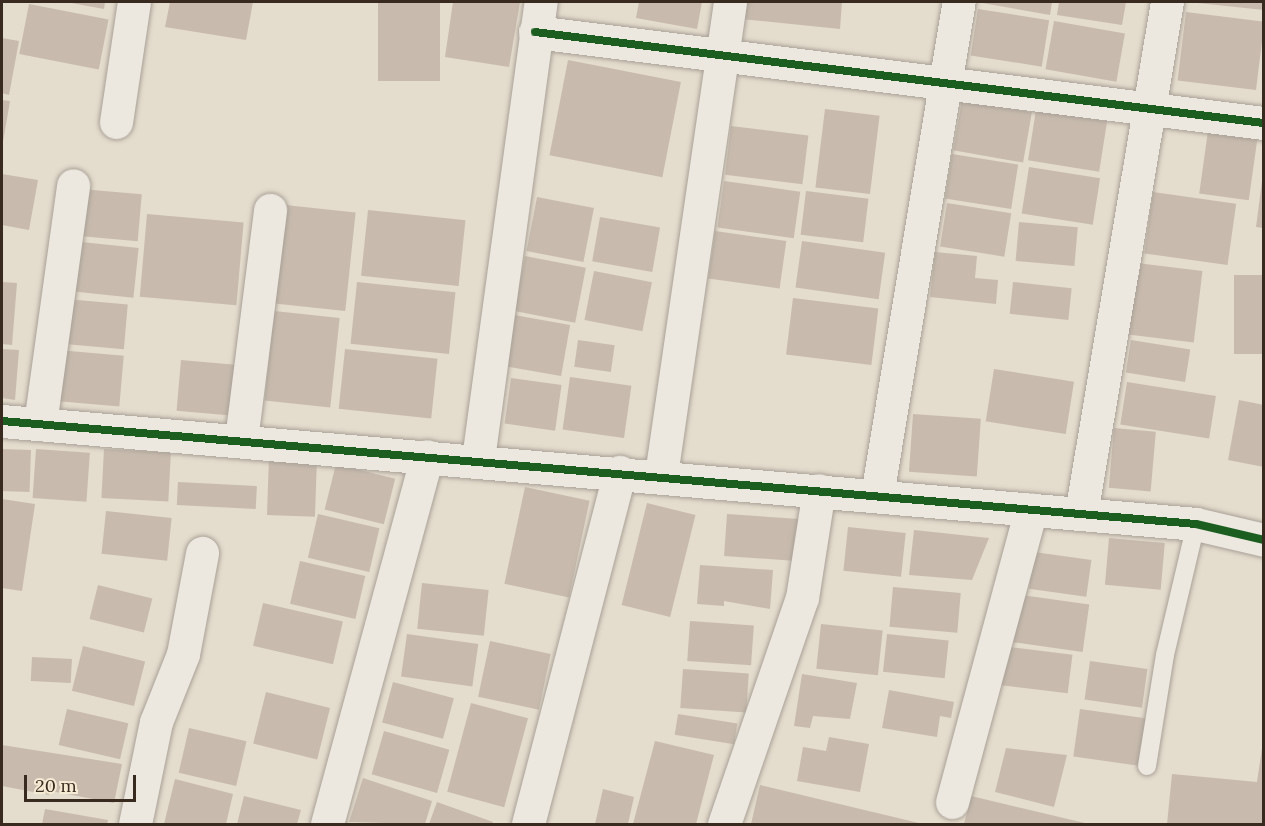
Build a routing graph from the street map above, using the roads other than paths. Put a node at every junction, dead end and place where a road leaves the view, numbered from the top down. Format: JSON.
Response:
{"nodes":[{"id":1,"x":134,"y":2,"type":"edge"},
{"id":2,"x":730,"y":2,"type":"edge"},
{"id":3,"x":959,"y":2,"type":"edge"},
{"id":4,"x":1167,"y":2,"type":"edge"},
{"id":5,"x":538,"y":17,"type":"edge"},
{"id":6,"x":722,"y":55,"type":"junction"},
{"id":7,"x":944,"y":83,"type":"junction"},
{"id":8,"x":1151,"y":109,"type":"junction"},
{"id":9,"x":116,"y":122,"type":"dead end"},
{"id":10,"x":1263,"y":123,"type":"edge"},
{"id":11,"x":73,"y":185,"type":"dead end"},
{"id":12,"x":270,"y":210,"type":"dead end"},
{"id":13,"x":2,"y":421,"type":"edge"},
{"id":14,"x":40,"y":424,"type":"junction"},
{"id":15,"x":241,"y":440,"type":"junction"},
{"id":16,"x":427,"y":456,"type":"junction"},
{"id":17,"x":478,"y":459,"type":"junction"},
{"id":18,"x":620,"y":472,"type":"junction"},
{"id":19,"x":661,"y":475,"type":"junction"},
{"id":20,"x":819,"y":490,"type":"junction"},
{"id":21,"x":877,"y":495,"type":"junction"},
{"id":22,"x":1030,"y":509,"type":"junction"},
{"id":23,"x":1081,"y":513,"type":"junction"},
{"id":24,"x":1196,"y":524,"type":"junction"},
{"id":25,"x":1263,"y":540,"type":"edge"},
{"id":26,"x":202,"y":553,"type":"dead end"},
{"id":27,"x":1147,"y":766,"type":"dead end"},
{"id":28,"x":952,"y":802,"type":"dead end"},
{"id":29,"x":135,"y":825,"type":"edge"},
{"id":30,"x":327,"y":825,"type":"edge"},
{"id":31,"x":528,"y":825,"type":"edge"},
{"id":32,"x":724,"y":825,"type":"edge"}],
"edges":[{"from":1,"to":9,"type":"street"},
{"from":2,"to":6,"type":"street"},
{"from":3,"to":7,"type":"street"},
{"from":4,"to":8,"type":"street"},
{"from":5,"to":6,"type":"street"},
{"from":5,"to":17,"type":"street"},
{"from":6,"to":7,"type":"street"},
{"from":6,"to":19,"type":"street"},
{"from":7,"to":8,"type":"street"},
{"from":7,"to":21,"type":"street"},
{"from":8,"to":10,"type":"street"},
{"from":8,"to":23,"type":"street"},
{"from":11,"to":14,"type":"street"},
{"from":12,"to":15,"type":"street"},
{"from":13,"to":14,"type":"street"},
{"from":14,"to":15,"type":"street"},
{"from":15,"to":16,"type":"street"},
{"from":16,"to":17,"type":"street"},
{"from":16,"to":30,"type":"street"},
{"from":17,"to":18,"type":"street"},
{"from":18,"to":19,"type":"street"},
{"from":18,"to":31,"type":"street"},
{"from":19,"to":20,"type":"street"},
{"from":20,"to":21,"type":"street"},
{"from":20,"to":32,"type":"street"},
{"from":21,"to":22,"type":"street"},
{"from":22,"to":23,"type":"street"},
{"from":22,"to":28,"type":"street"},
{"from":23,"to":24,"type":"street"},
{"from":24,"to":25,"type":"street"},
{"from":24,"to":27,"type":"lane"},
{"from":26,"to":29,"type":"street"}]}
